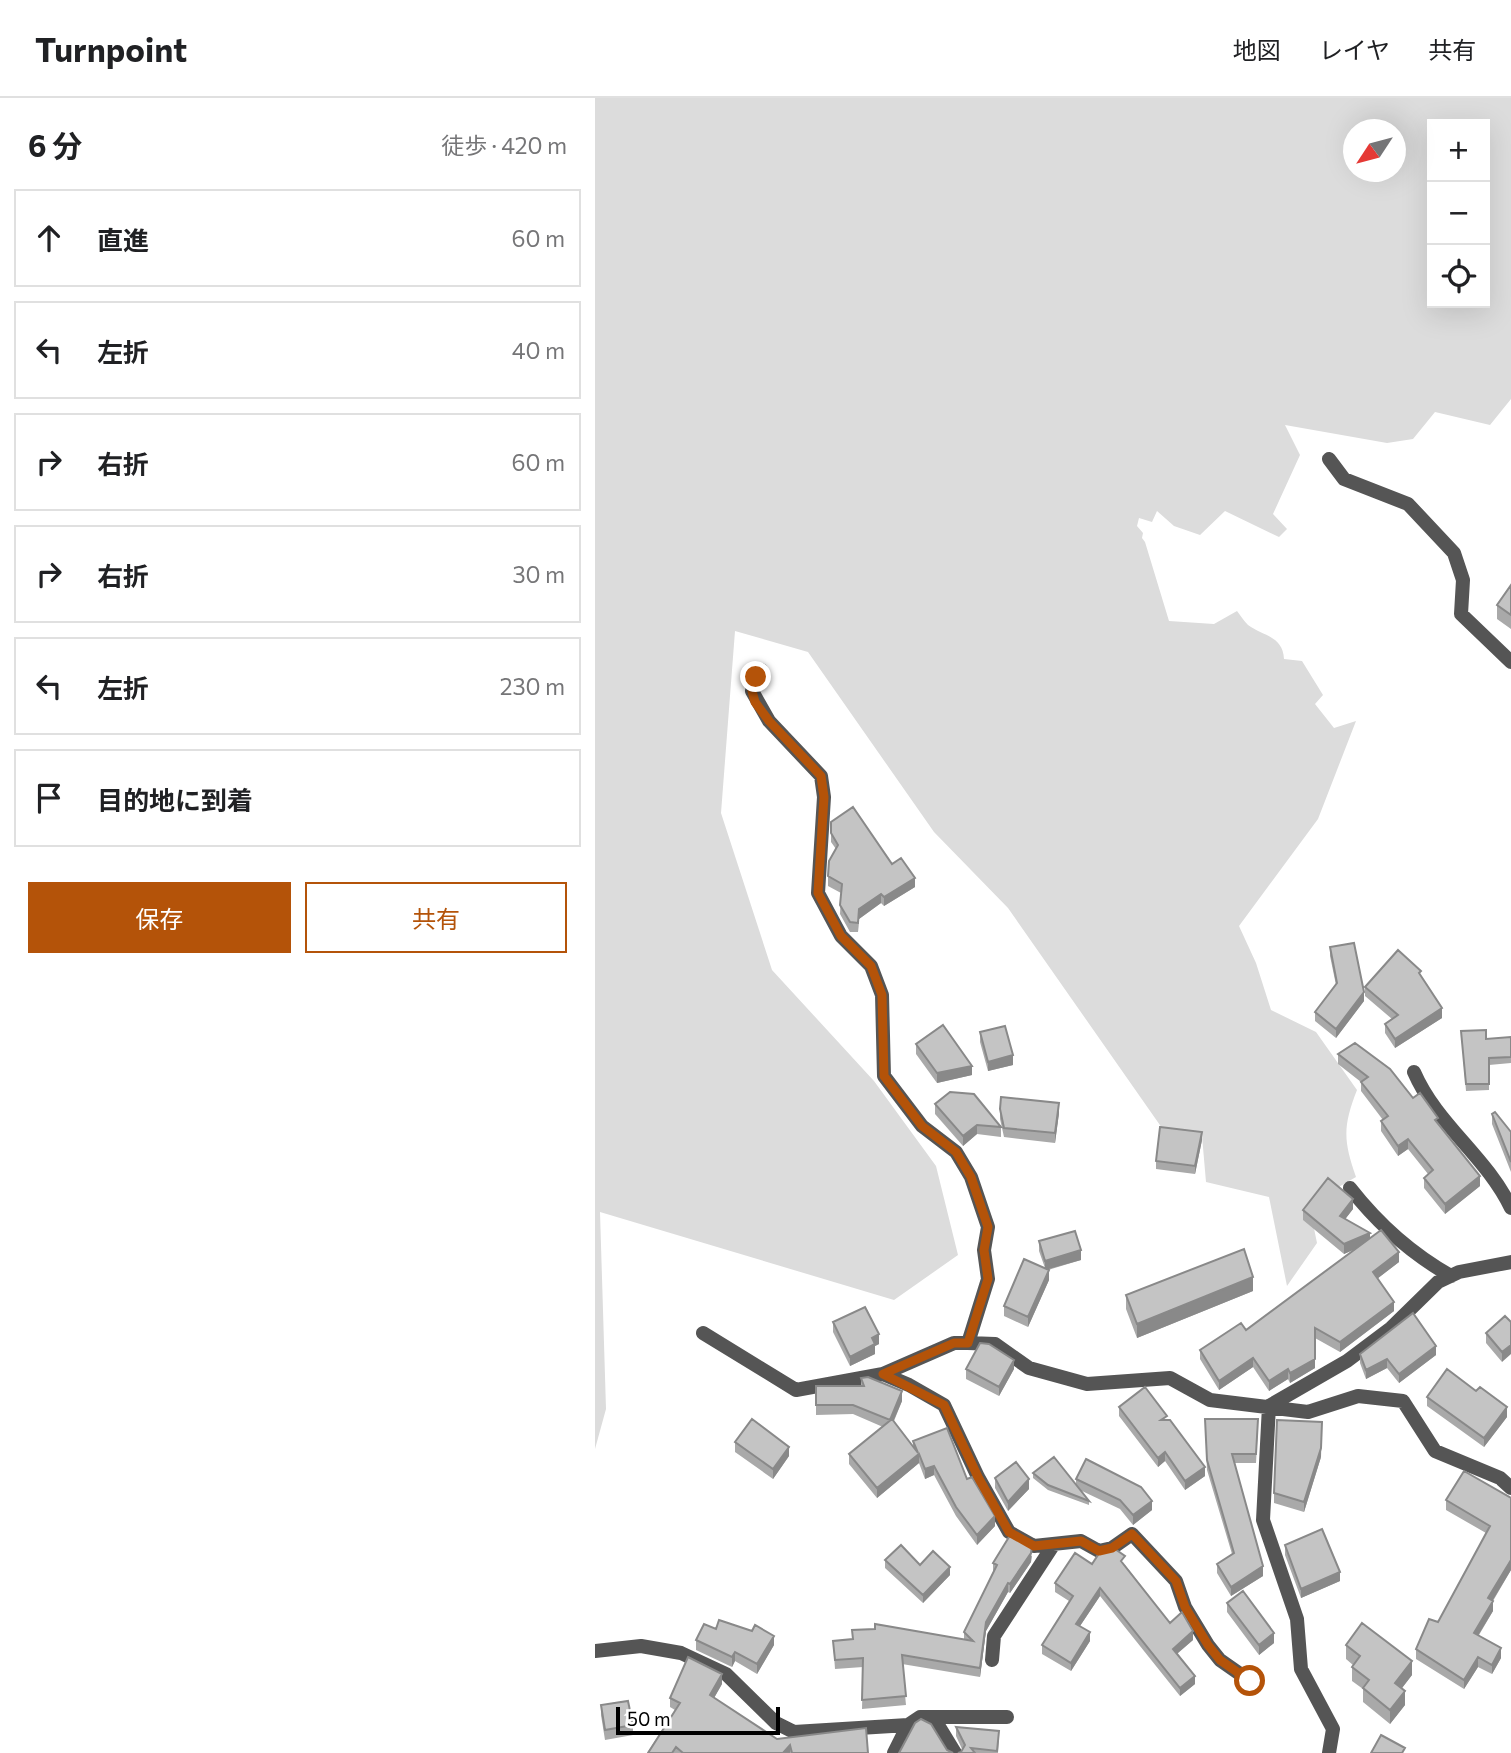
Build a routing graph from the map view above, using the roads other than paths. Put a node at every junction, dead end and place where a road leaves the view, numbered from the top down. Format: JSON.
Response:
{"nodes":[{"id":1,"x":1329,"y":460,"type":"dead end"},
{"id":2,"x":1511,"y":663,"type":"edge"},
{"id":3,"x":761,"y":670,"type":"dead end"},
{"id":4,"x":1414,"y":1072,"type":"dead end"},
{"id":5,"x":1350,"y":1188,"type":"dead end"},
{"id":6,"x":1511,"y":1208,"type":"edge"},
{"id":7,"x":1511,"y":1262,"type":"edge"},
{"id":8,"x":1451,"y":1276,"type":"junction"},
{"id":9,"x":703,"y":1333,"type":"dead end"},
{"id":10,"x":968,"y":1343,"type":"junction"},
{"id":11,"x":883,"y":1374,"type":"junction"},
{"id":12,"x":1269,"y":1406,"type":"junction"},
{"id":13,"x":1511,"y":1488,"type":"edge"},
{"id":14,"x":1054,"y":1544,"type":"junction"},
{"id":15,"x":595,"y":1651,"type":"edge"},
{"id":16,"x":992,"y":1660,"type":"dead end"},
{"id":17,"x":1250,"y":1681,"type":"dead end"},
{"id":18,"x":933,"y":1717,"type":"junction"},
{"id":19,"x":1007,"y":1717,"type":"dead end"},
{"id":20,"x":908,"y":1725,"type":"junction"},
{"id":21,"x":894,"y":1753,"type":"edge"},
{"id":22,"x":955,"y":1753,"type":"edge"},
{"id":23,"x":1329,"y":1753,"type":"edge"}],
"edges":[{"from":1,"to":2,"type":"street"},
{"from":3,"to":10,"type":"street"},
{"from":4,"to":6,"type":"street"},
{"from":5,"to":8,"type":"street"},
{"from":7,"to":8,"type":"street"},
{"from":8,"to":12,"type":"street"},
{"from":9,"to":11,"type":"street"},
{"from":10,"to":11,"type":"street"},
{"from":10,"to":12,"type":"street"},
{"from":11,"to":14,"type":"street"},
{"from":12,"to":13,"type":"street"},
{"from":12,"to":23,"type":"street"},
{"from":14,"to":16,"type":"street"},
{"from":14,"to":17,"type":"street"},
{"from":15,"to":20,"type":"street"},
{"from":18,"to":19,"type":"street"},
{"from":18,"to":20,"type":"street"},
{"from":18,"to":22,"type":"street"},
{"from":20,"to":21,"type":"street"}]}
